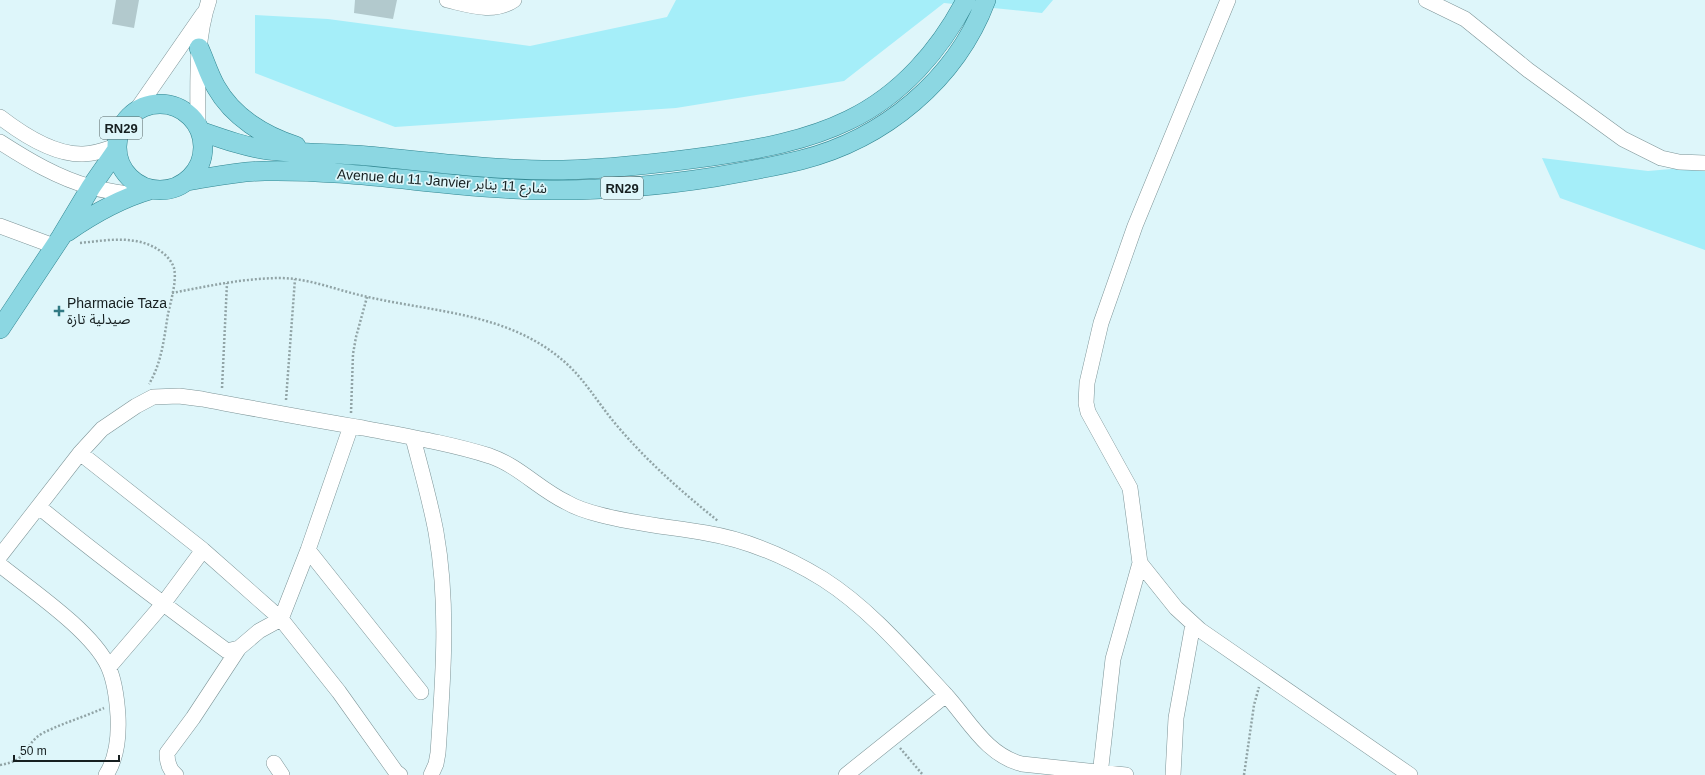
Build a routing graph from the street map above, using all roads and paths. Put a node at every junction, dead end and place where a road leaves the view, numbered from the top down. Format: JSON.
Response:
{"nodes":[{"id":1,"x":447,"y":0,"type":"edge"},
{"id":2,"x":514,"y":0,"type":"edge"},
{"id":3,"x":966,"y":0,"type":"edge"},
{"id":4,"x":986,"y":0,"type":"edge"},
{"id":5,"x":1228,"y":0,"type":"edge"},
{"id":6,"x":1426,"y":0,"type":"edge"},
{"id":7,"x":207,"y":6,"type":"edge"},
{"id":8,"x":199,"y":48,"type":"junction"},
{"id":9,"x":135,"y":112,"type":"junction"},
{"id":10,"x":0,"y":117,"type":"edge"},
{"id":11,"x":199,"y":129,"type":"junction"},
{"id":12,"x":0,"y":142,"type":"edge"},
{"id":13,"x":116,"y":149,"type":"junction"},
{"id":14,"x":314,"y":153,"type":"junction"},
{"id":15,"x":1705,"y":163,"type":"edge"},
{"id":16,"x":187,"y":181,"type":"junction"},
{"id":17,"x":90,"y":187,"type":"junction"},
{"id":18,"x":142,"y":192,"type":"junction"},
{"id":19,"x":0,"y":226,"type":"edge"},
{"id":20,"x":58,"y":241,"type":"junction"},
{"id":21,"x":295,"y":279,"type":"junction"},
{"id":22,"x":227,"y":283,"type":"junction"},
{"id":23,"x":172,"y":293,"type":"junction"},
{"id":24,"x":367,"y":297,"type":"junction"},
{"id":25,"x":2,"y":323,"type":"edge"},
{"id":26,"x":148,"y":386,"type":"dead end"},
{"id":27,"x":221,"y":403,"type":"junction"},
{"id":28,"x":284,"y":414,"type":"junction"},
{"id":29,"x":351,"y":426,"type":"junction"},
{"id":30,"x":413,"y":438,"type":"junction"},
{"id":31,"x":80,"y":453,"type":"junction"},
{"id":32,"x":39,"y":507,"type":"junction"},
{"id":33,"x":721,"y":523,"type":"dead end"},
{"id":34,"x":203,"y":550,"type":"junction"},
{"id":35,"x":308,"y":550,"type":"junction"},
{"id":36,"x":0,"y":556,"type":"edge"},
{"id":37,"x":1140,"y":563,"type":"junction"},
{"id":38,"x":0,"y":565,"type":"edge"},
{"id":39,"x":163,"y":604,"type":"junction"},
{"id":40,"x":281,"y":619,"type":"junction"},
{"id":41,"x":1193,"y":624,"type":"junction"},
{"id":42,"x":240,"y":648,"type":"junction"},
{"id":43,"x":108,"y":667,"type":"junction"},
{"id":44,"x":1263,"y":676,"type":"junction"},
{"id":45,"x":421,"y":692,"type":"dead end"},
{"id":46,"x":946,"y":695,"type":"junction"},
{"id":47,"x":117,"y":703,"type":"junction"},
{"id":48,"x":892,"y":738,"type":"junction"},
{"id":49,"x":0,"y":765,"type":"edge"},
{"id":50,"x":1022,"y":769,"type":"edge"},
{"id":51,"x":1100,"y":773,"type":"edge"},
{"id":52,"x":106,"y":775,"type":"edge"},
{"id":53,"x":176,"y":775,"type":"edge"},
{"id":54,"x":400,"y":775,"type":"edge"},
{"id":55,"x":431,"y":775,"type":"edge"},
{"id":56,"x":846,"y":775,"type":"edge"},
{"id":57,"x":923,"y":775,"type":"edge"},
{"id":58,"x":1126,"y":775,"type":"edge"},
{"id":59,"x":1173,"y":775,"type":"edge"},
{"id":60,"x":1244,"y":775,"type":"edge"},
{"id":61,"x":1410,"y":775,"type":"edge"}],
"edges":[{"from":1,"to":2,"type":"street"},
{"from":3,"to":14,"type":"main road","name":"Avenue du 11 Janvier شارع 11 يناير","number":"RN29"},
{"from":4,"to":16,"type":"main road","name":"Avenue du 11 Janvier شارع 11 يناير","number":"RN29"},
{"from":5,"to":37,"type":"street"},
{"from":6,"to":15,"type":"street"},
{"from":7,"to":8,"type":"street"},
{"from":7,"to":9,"type":"street"},
{"from":8,"to":11,"type":"street"},
{"from":8,"to":14,"type":"main road"},
{"from":9,"to":11,"type":"main road","number":"RN29"},
{"from":9,"to":13,"type":"main road","number":"RN29"},
{"from":10,"to":13,"type":"street"},
{"from":11,"to":14,"type":"main road","name":"Avenue du 11 Janvier شارع 11 يناير","number":"RN29"},
{"from":11,"to":16,"type":"main road","number":"RN29"},
{"from":12,"to":17,"type":"street"},
{"from":13,"to":17,"type":"main road","number":"RN29"},
{"from":13,"to":18,"type":"main road","number":"RN29"},
{"from":16,"to":18,"type":"main road","number":"RN29"},
{"from":17,"to":18,"type":"street"},
{"from":17,"to":20,"type":"main road","number":"RN29"},
{"from":18,"to":20,"type":"main road","number":"RN29"},
{"from":19,"to":20,"type":"street"},
{"from":20,"to":23,"type":"path"},
{"from":20,"to":25,"type":"main road","number":"RN29"},
{"from":21,"to":22,"type":"path"},
{"from":21,"to":24,"type":"path"},
{"from":21,"to":28,"type":"path"},
{"from":22,"to":23,"type":"path"},
{"from":22,"to":27,"type":"path"},
{"from":23,"to":26,"type":"path"},
{"from":24,"to":29,"type":"path"},
{"from":24,"to":33,"type":"path"},
{"from":27,"to":28,"type":"street"},
{"from":27,"to":31,"type":"street"},
{"from":28,"to":29,"type":"street"},
{"from":29,"to":30,"type":"street"},
{"from":29,"to":35,"type":"street"},
{"from":30,"to":46,"type":"street"},
{"from":30,"to":55,"type":"street"},
{"from":31,"to":32,"type":"street"},
{"from":31,"to":34,"type":"street"},
{"from":32,"to":36,"type":"street"},
{"from":32,"to":39,"type":"street"},
{"from":34,"to":39,"type":"street"},
{"from":34,"to":40,"type":"street"},
{"from":35,"to":40,"type":"street"},
{"from":35,"to":45,"type":"street"},
{"from":37,"to":41,"type":"street"},
{"from":37,"to":51,"type":"street"},
{"from":38,"to":43,"type":"street"},
{"from":39,"to":42,"type":"street"},
{"from":39,"to":43,"type":"street"},
{"from":40,"to":42,"type":"street"},
{"from":40,"to":54,"type":"street"},
{"from":41,"to":44,"type":"street"},
{"from":41,"to":59,"type":"street"},
{"from":42,"to":53,"type":"street"},
{"from":43,"to":47,"type":"street"},
{"from":44,"to":60,"type":"path"},
{"from":44,"to":61,"type":"street"},
{"from":46,"to":48,"type":"street"},
{"from":46,"to":50,"type":"street"},
{"from":47,"to":49,"type":"path"},
{"from":47,"to":52,"type":"street"},
{"from":48,"to":56,"type":"street"},
{"from":48,"to":57,"type":"path"},
{"from":50,"to":51,"type":"street"},
{"from":51,"to":58,"type":"street"}]}
